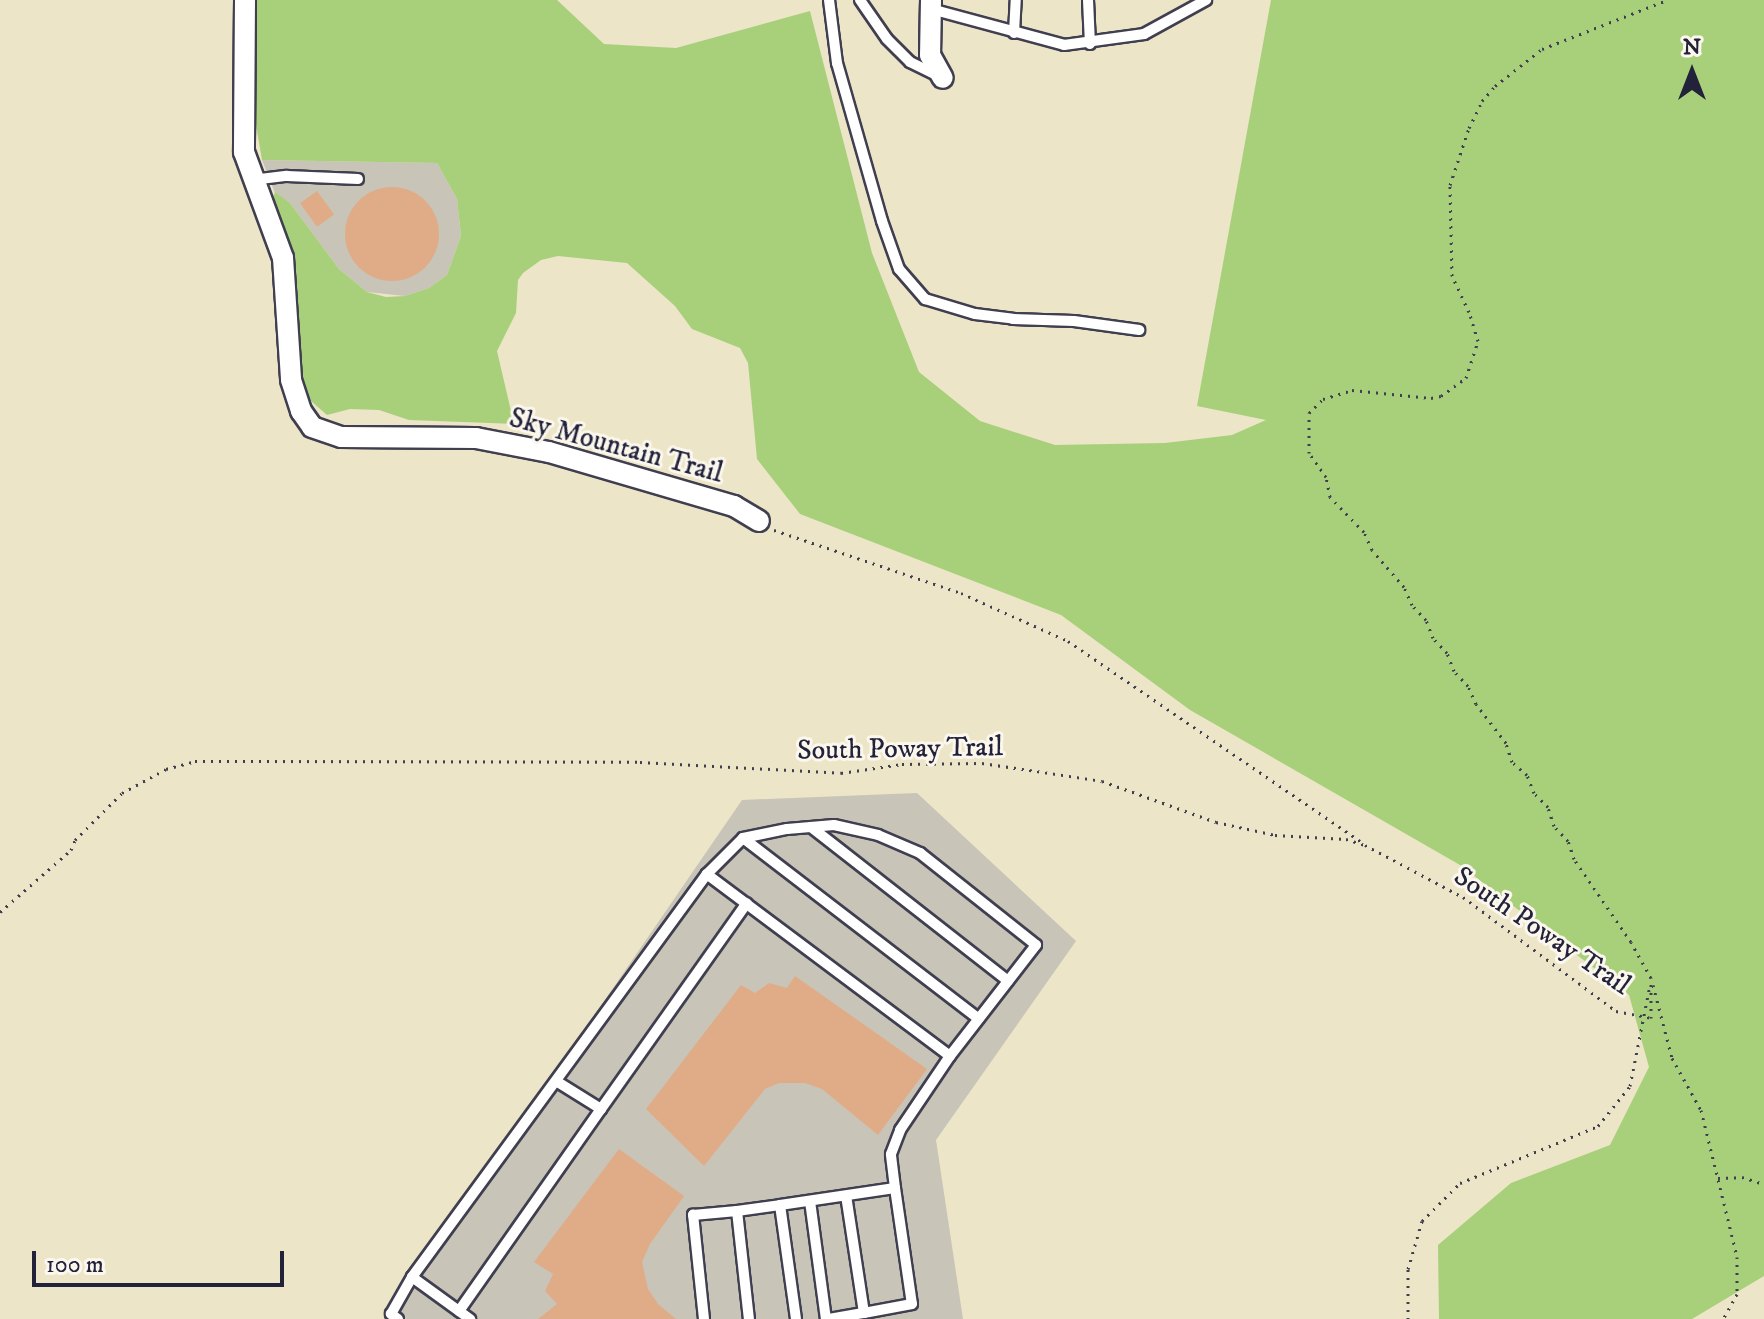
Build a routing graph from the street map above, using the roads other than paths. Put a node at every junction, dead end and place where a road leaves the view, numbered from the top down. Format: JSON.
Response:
{"nodes":[{"id":1,"x":245,"y":0,"type":"edge"},
{"id":2,"x":829,"y":0,"type":"edge"},
{"id":3,"x":860,"y":0,"type":"edge"},
{"id":4,"x":1016,"y":0,"type":"edge"},
{"id":5,"x":1088,"y":0,"type":"edge"},
{"id":6,"x":1206,"y":0,"type":"edge"},
{"id":7,"x":931,"y":5,"type":"edge"},
{"id":8,"x":1014,"y":33,"type":"junction"},
{"id":9,"x":1090,"y":44,"type":"junction"},
{"id":10,"x":943,"y":78,"type":"joint"},
{"id":11,"x":358,"y":179,"type":"dead end"},
{"id":12,"x":252,"y":180,"type":"junction"},
{"id":13,"x":1139,"y":330,"type":"dead end"},
{"id":14,"x":765,"y":525,"type":"road end"},
{"id":15,"x":811,"y":827,"type":"junction"},
{"id":16,"x":743,"y":838,"type":"junction"},
{"id":17,"x":707,"y":874,"type":"junction"},
{"id":18,"x":747,"y":903,"type":"junction"},
{"id":19,"x":1008,"y":981,"type":"junction"},
{"id":20,"x":979,"y":1019,"type":"junction"},
{"id":21,"x":950,"y":1056,"type":"junction"},
{"id":22,"x":556,"y":1081,"type":"junction"},
{"id":23,"x":601,"y":1109,"type":"junction"},
{"id":24,"x":895,"y":1188,"type":"junction"},
{"id":25,"x":846,"y":1196,"type":"junction"},
{"id":26,"x":810,"y":1201,"type":"junction"},
{"id":27,"x":780,"y":1205,"type":"junction"},
{"id":28,"x":737,"y":1211,"type":"junction"},
{"id":29,"x":412,"y":1277,"type":"junction"},
{"id":30,"x":459,"y":1311,"type":"junction"},
{"id":31,"x":864,"y":1313,"type":"junction"},
{"id":32,"x":892,"y":1313,"type":"edge"},
{"id":33,"x":398,"y":1319,"type":"edge"},
{"id":34,"x":470,"y":1319,"type":"edge"},
{"id":35,"x":704,"y":1319,"type":"edge"},
{"id":36,"x":749,"y":1319,"type":"edge"},
{"id":37,"x":796,"y":1319,"type":"edge"},
{"id":38,"x":827,"y":1319,"type":"edge"}],
"edges":[{"from":1,"to":12,"type":"street"},
{"from":2,"to":13,"type":"lane"},
{"from":3,"to":10,"type":"lane"},
{"from":4,"to":8,"type":"lane"},
{"from":5,"to":9,"type":"lane"},
{"from":6,"to":9,"type":"lane"},
{"from":7,"to":8,"type":"lane"},
{"from":7,"to":10,"type":"street"},
{"from":8,"to":9,"type":"lane"},
{"from":11,"to":12,"type":"lane"},
{"from":12,"to":14,"type":"street","name":"Sky Mountain Trail"},
{"from":15,"to":16,"type":"lane"},
{"from":15,"to":19,"type":"lane"},
{"from":15,"to":19,"type":"lane"},
{"from":16,"to":17,"type":"lane"},
{"from":16,"to":20,"type":"lane"},
{"from":17,"to":18,"type":"lane"},
{"from":17,"to":22,"type":"lane"},
{"from":18,"to":21,"type":"lane"},
{"from":18,"to":23,"type":"lane"},
{"from":19,"to":20,"type":"lane"},
{"from":20,"to":21,"type":"lane"},
{"from":21,"to":24,"type":"lane"},
{"from":22,"to":23,"type":"lane"},
{"from":22,"to":29,"type":"lane"},
{"from":23,"to":30,"type":"lane"},
{"from":24,"to":25,"type":"lane"},
{"from":24,"to":32,"type":"lane"},
{"from":25,"to":26,"type":"lane"},
{"from":25,"to":31,"type":"lane"},
{"from":26,"to":27,"type":"lane"},
{"from":26,"to":38,"type":"lane"},
{"from":27,"to":28,"type":"lane"},
{"from":27,"to":37,"type":"lane"},
{"from":28,"to":35,"type":"lane"},
{"from":28,"to":36,"type":"lane"},
{"from":29,"to":30,"type":"lane"},
{"from":29,"to":33,"type":"lane"},
{"from":30,"to":34,"type":"lane"},
{"from":31,"to":32,"type":"lane"},
{"from":31,"to":38,"type":"lane"}]}
